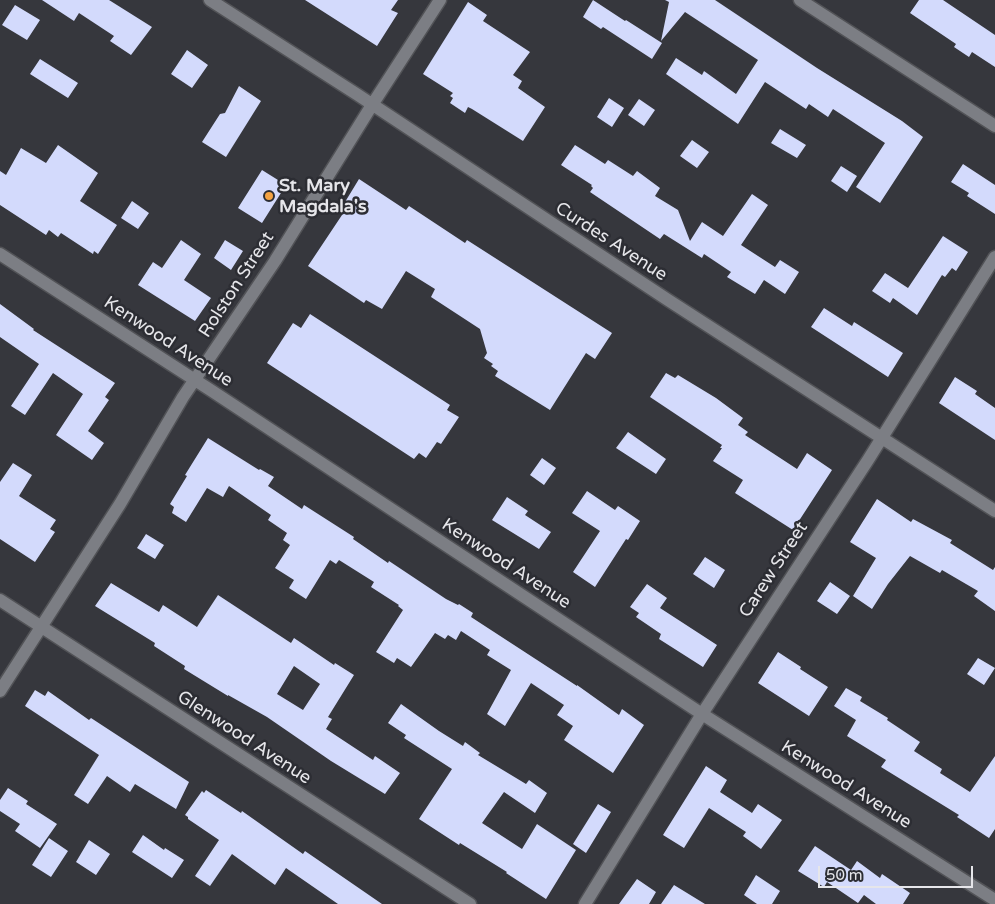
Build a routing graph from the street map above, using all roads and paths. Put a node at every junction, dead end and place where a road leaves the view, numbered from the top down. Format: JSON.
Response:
{"nodes":[{"id":1,"x":210,"y":0,"type":"edge"},
{"id":2,"x":440,"y":0,"type":"edge"},
{"id":3,"x":800,"y":0,"type":"edge"},
{"id":4,"x":372,"y":105,"type":"junction"},
{"id":5,"x":995,"y":126,"type":"edge"},
{"id":6,"x":0,"y":254,"type":"edge"},
{"id":7,"x":995,"y":258,"type":"edge"},
{"id":8,"x":195,"y":380,"type":"junction"},
{"id":9,"x":882,"y":438,"type":"junction"},
{"id":10,"x":995,"y":511,"type":"edge"},
{"id":11,"x":0,"y":600,"type":"edge"},
{"id":12,"x":41,"y":627,"type":"junction"},
{"id":13,"x":0,"y":691,"type":"edge"},
{"id":14,"x":702,"y":714,"type":"junction"},
{"id":15,"x":995,"y":900,"type":"edge"},
{"id":16,"x":470,"y":904,"type":"edge"},
{"id":17,"x":585,"y":904,"type":"edge"}],
"edges":[{"from":1,"to":4,"type":"street","name":"Curdes Avenue"},
{"from":2,"to":4,"type":"street","name":"Rolston Street"},
{"from":3,"to":5,"type":"street"},
{"from":4,"to":8,"type":"street","name":"Rolston Street"},
{"from":4,"to":9,"type":"street","name":"Curdes Avenue"},
{"from":6,"to":8,"type":"street","name":"Kenwood Avenue"},
{"from":7,"to":9,"type":"street","name":"Carew Street"},
{"from":8,"to":12,"type":"street","name":"Rolston Street"},
{"from":8,"to":14,"type":"street","name":"Kenwood Avenue"},
{"from":9,"to":10,"type":"street","name":"Curdes Avenue"},
{"from":9,"to":14,"type":"street","name":"Carew Street"},
{"from":11,"to":12,"type":"street","name":"Glenwood Avenue"},
{"from":12,"to":13,"type":"street","name":"Rolston Street"},
{"from":12,"to":16,"type":"street","name":"Glenwood Avenue"},
{"from":14,"to":15,"type":"street","name":"Kenwood Avenue"},
{"from":14,"to":17,"type":"street","name":"Carew Street"}]}
